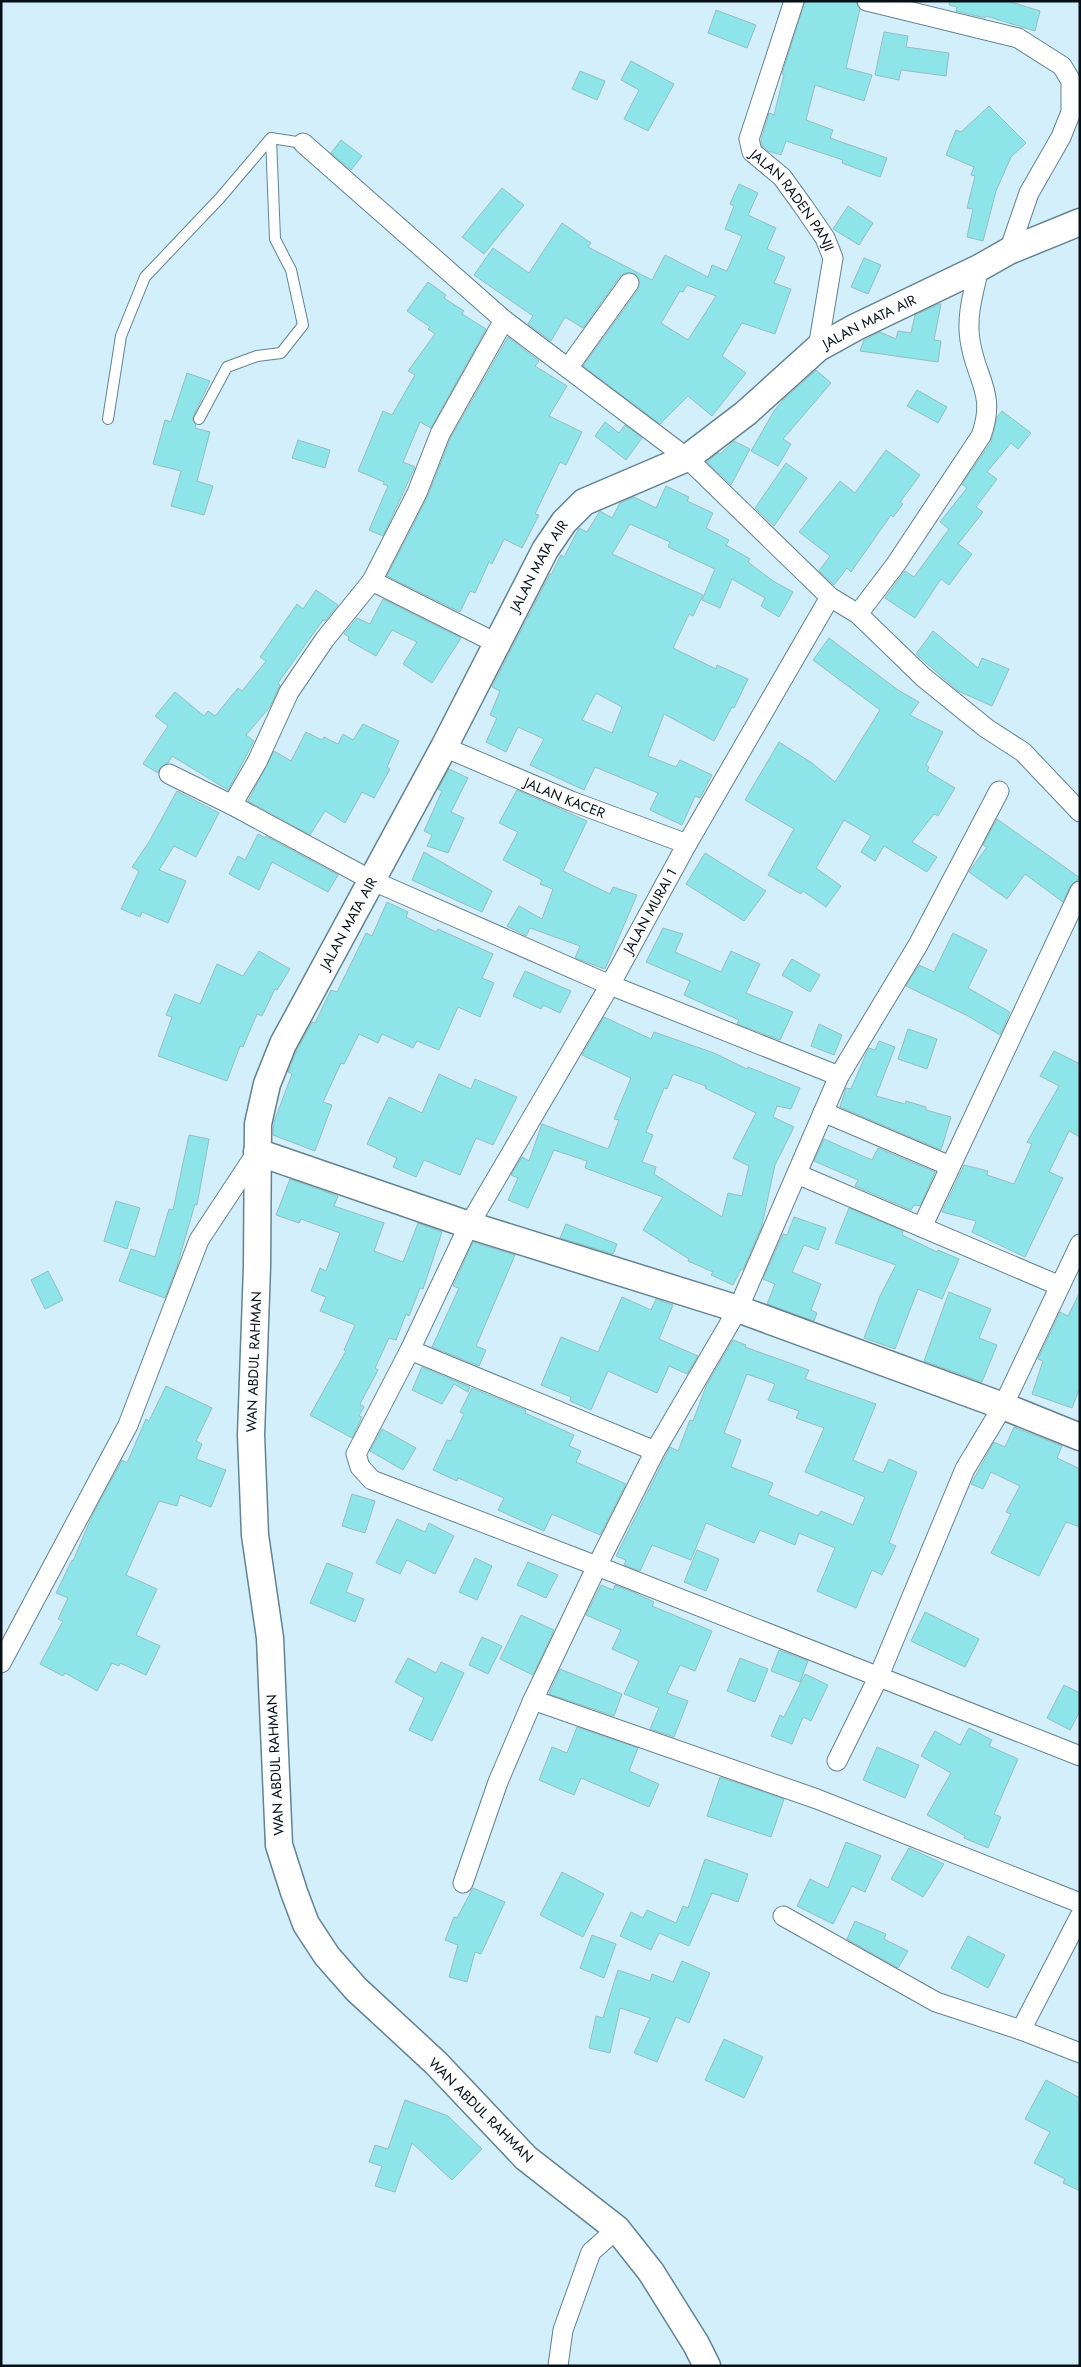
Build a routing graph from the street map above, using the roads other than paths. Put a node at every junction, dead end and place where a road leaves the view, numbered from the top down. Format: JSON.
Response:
{"nodes":[{"id":1,"x":794,"y":1,"type":"edge"},
{"id":2,"x":867,"y":1,"type":"edge"},
{"id":3,"x":271,"y":138,"type":"junction"},
{"id":4,"x":303,"y":143,"type":"joint"},
{"id":5,"x":1080,"y":222,"type":"edge"},
{"id":6,"x":1009,"y":251,"type":"junction"},
{"id":7,"x":979,"y":268,"type":"junction"},
{"id":8,"x":629,"y":283,"type":"dead end"},
{"id":9,"x":504,"y":320,"type":"junction"},
{"id":10,"x":818,"y":348,"type":"junction"},
{"id":11,"x":568,"y":368,"type":"junction"},
{"id":12,"x":108,"y":419,"type":"dead end"},
{"id":13,"x":199,"y":419,"type":"dead end"},
{"id":14,"x":687,"y":458,"type":"junction"},
{"id":15,"x":372,"y":581,"type":"junction"},
{"id":16,"x":830,"y":597,"type":"junction"},
{"id":17,"x":858,"y":614,"type":"junction"},
{"id":18,"x":496,"y":643,"type":"junction"},
{"id":19,"x":444,"y":747,"type":"junction"},
{"id":20,"x":169,"y":774,"type":"dead end"},
{"id":21,"x":999,"y":791,"type":"dead end"},
{"id":22,"x":232,"y":805,"type":"junction"},
{"id":23,"x":1080,"y":812,"type":"edge"},
{"id":24,"x":687,"y":844,"type":"junction"},
{"id":25,"x":371,"y":880,"type":"junction"},
{"id":26,"x":1080,"y":891,"type":"edge"},
{"id":27,"x":610,"y":985,"type":"junction"},
{"id":28,"x":839,"y":1076,"type":"junction"},
{"id":29,"x":824,"y":1112,"type":"junction"},
{"id":30,"x":257,"y":1152,"type":"junction"},
{"id":31,"x":950,"y":1166,"type":"junction"},
{"id":32,"x":797,"y":1174,"type":"junction"},
{"id":33,"x":469,"y":1224,"type":"junction"},
{"id":34,"x":922,"y":1227,"type":"junction"},
{"id":35,"x":1080,"y":1244,"type":"edge"},
{"id":36,"x":1060,"y":1286,"type":"junction"},
{"id":37,"x":738,"y":1309,"type":"junction"},
{"id":38,"x":410,"y":1350,"type":"junction"},
{"id":39,"x":1002,"y":1406,"type":"junction"},
{"id":40,"x":1080,"y":1437,"type":"edge"},
{"id":41,"x":656,"y":1451,"type":"junction"},
{"id":42,"x":597,"y":1566,"type":"junction"},
{"id":43,"x":8,"y":1635,"type":"edge"},
{"id":44,"x":1,"y":1663,"type":"edge"},
{"id":45,"x":878,"y":1678,"type":"junction"},
{"id":46,"x":533,"y":1700,"type":"junction"},
{"id":47,"x":1080,"y":1756,"type":"edge"},
{"id":48,"x":837,"y":1760,"type":"dead end"},
{"id":49,"x":462,"y":1883,"type":"dead end"},
{"id":50,"x":1080,"y":1903,"type":"edge"},
{"id":51,"x":783,"y":1916,"type":"dead end"},
{"id":52,"x":1080,"y":1916,"type":"edge"},
{"id":53,"x":1021,"y":2030,"type":"junction"},
{"id":54,"x":1080,"y":2053,"type":"edge"},
{"id":55,"x":617,"y":2228,"type":"junction"},
{"id":56,"x":558,"y":2366,"type":"edge"},
{"id":57,"x":706,"y":2366,"type":"edge"}],
"edges":[{"from":1,"to":10,"type":"street","name":"JALAN RADEN PANJI"},
{"from":2,"to":6,"type":"street"},
{"from":3,"to":4,"type":"lane"},
{"from":3,"to":12,"type":"lane"},
{"from":3,"to":13,"type":"lane"},
{"from":4,"to":9,"type":"street"},
{"from":5,"to":6,"type":"street","name":"JALAN MATA AIR"},
{"from":6,"to":7,"type":"street","name":"JALAN MATA AIR"},
{"from":7,"to":10,"type":"street","name":"JALAN MATA AIR"},
{"from":7,"to":17,"type":"street"},
{"from":8,"to":11,"type":"street"},
{"from":9,"to":11,"type":"street"},
{"from":9,"to":15,"type":"street"},
{"from":10,"to":14,"type":"street","name":"JALAN MATA AIR"},
{"from":11,"to":14,"type":"street"},
{"from":14,"to":16,"type":"street"},
{"from":14,"to":18,"type":"street","name":"JALAN MATA AIR"},
{"from":15,"to":18,"type":"street"},
{"from":15,"to":22,"type":"street"},
{"from":16,"to":17,"type":"street"},
{"from":16,"to":24,"type":"street","name":"JALAN MURAI 1"},
{"from":17,"to":23,"type":"street"},
{"from":18,"to":19,"type":"street","name":"JALAN MATA AIR"},
{"from":19,"to":24,"type":"street","name":"JALAN KACER"},
{"from":19,"to":25,"type":"street","name":"JALAN MATA AIR"},
{"from":20,"to":22,"type":"street"},
{"from":21,"to":28,"type":"street"},
{"from":22,"to":25,"type":"street"},
{"from":24,"to":27,"type":"street","name":"JALAN MURAI 1"},
{"from":25,"to":27,"type":"street"},
{"from":25,"to":30,"type":"street","name":"JALAN MATA AIR"},
{"from":26,"to":31,"type":"street"},
{"from":27,"to":28,"type":"street"},
{"from":27,"to":33,"type":"street","name":"JALAN MURAI 1"},
{"from":28,"to":29,"type":"street"},
{"from":29,"to":31,"type":"street"},
{"from":29,"to":32,"type":"street"},
{"from":30,"to":33,"type":"street"},
{"from":30,"to":43,"type":"street"},
{"from":30,"to":55,"type":"street","name":"WAN ABDUL RAHMAN"},
{"from":31,"to":34,"type":"street"},
{"from":32,"to":34,"type":"street"},
{"from":32,"to":37,"type":"street"},
{"from":33,"to":37,"type":"street"},
{"from":33,"to":38,"type":"street","name":"JALAN MURAI 1"},
{"from":34,"to":36,"type":"street"},
{"from":35,"to":36,"type":"street"},
{"from":36,"to":39,"type":"street"},
{"from":37,"to":39,"type":"street"},
{"from":37,"to":41,"type":"street"},
{"from":38,"to":41,"type":"street"},
{"from":38,"to":42,"type":"street","name":"JALAN MURAI 1"},
{"from":39,"to":40,"type":"street"},
{"from":39,"to":45,"type":"street"},
{"from":41,"to":42,"type":"street"},
{"from":42,"to":45,"type":"street","name":"JALAN MURAI 1"},
{"from":42,"to":46,"type":"street"},
{"from":43,"to":44,"type":"street"},
{"from":45,"to":47,"type":"street","name":"JALAN MURAI 1"},
{"from":45,"to":48,"type":"street"},
{"from":46,"to":49,"type":"street"},
{"from":46,"to":50,"type":"street"},
{"from":51,"to":53,"type":"street"},
{"from":52,"to":53,"type":"street"},
{"from":53,"to":54,"type":"street"},
{"from":55,"to":56,"type":"street"},
{"from":55,"to":57,"type":"street","name":"WAN ABDUL RAHMAN"}]}
